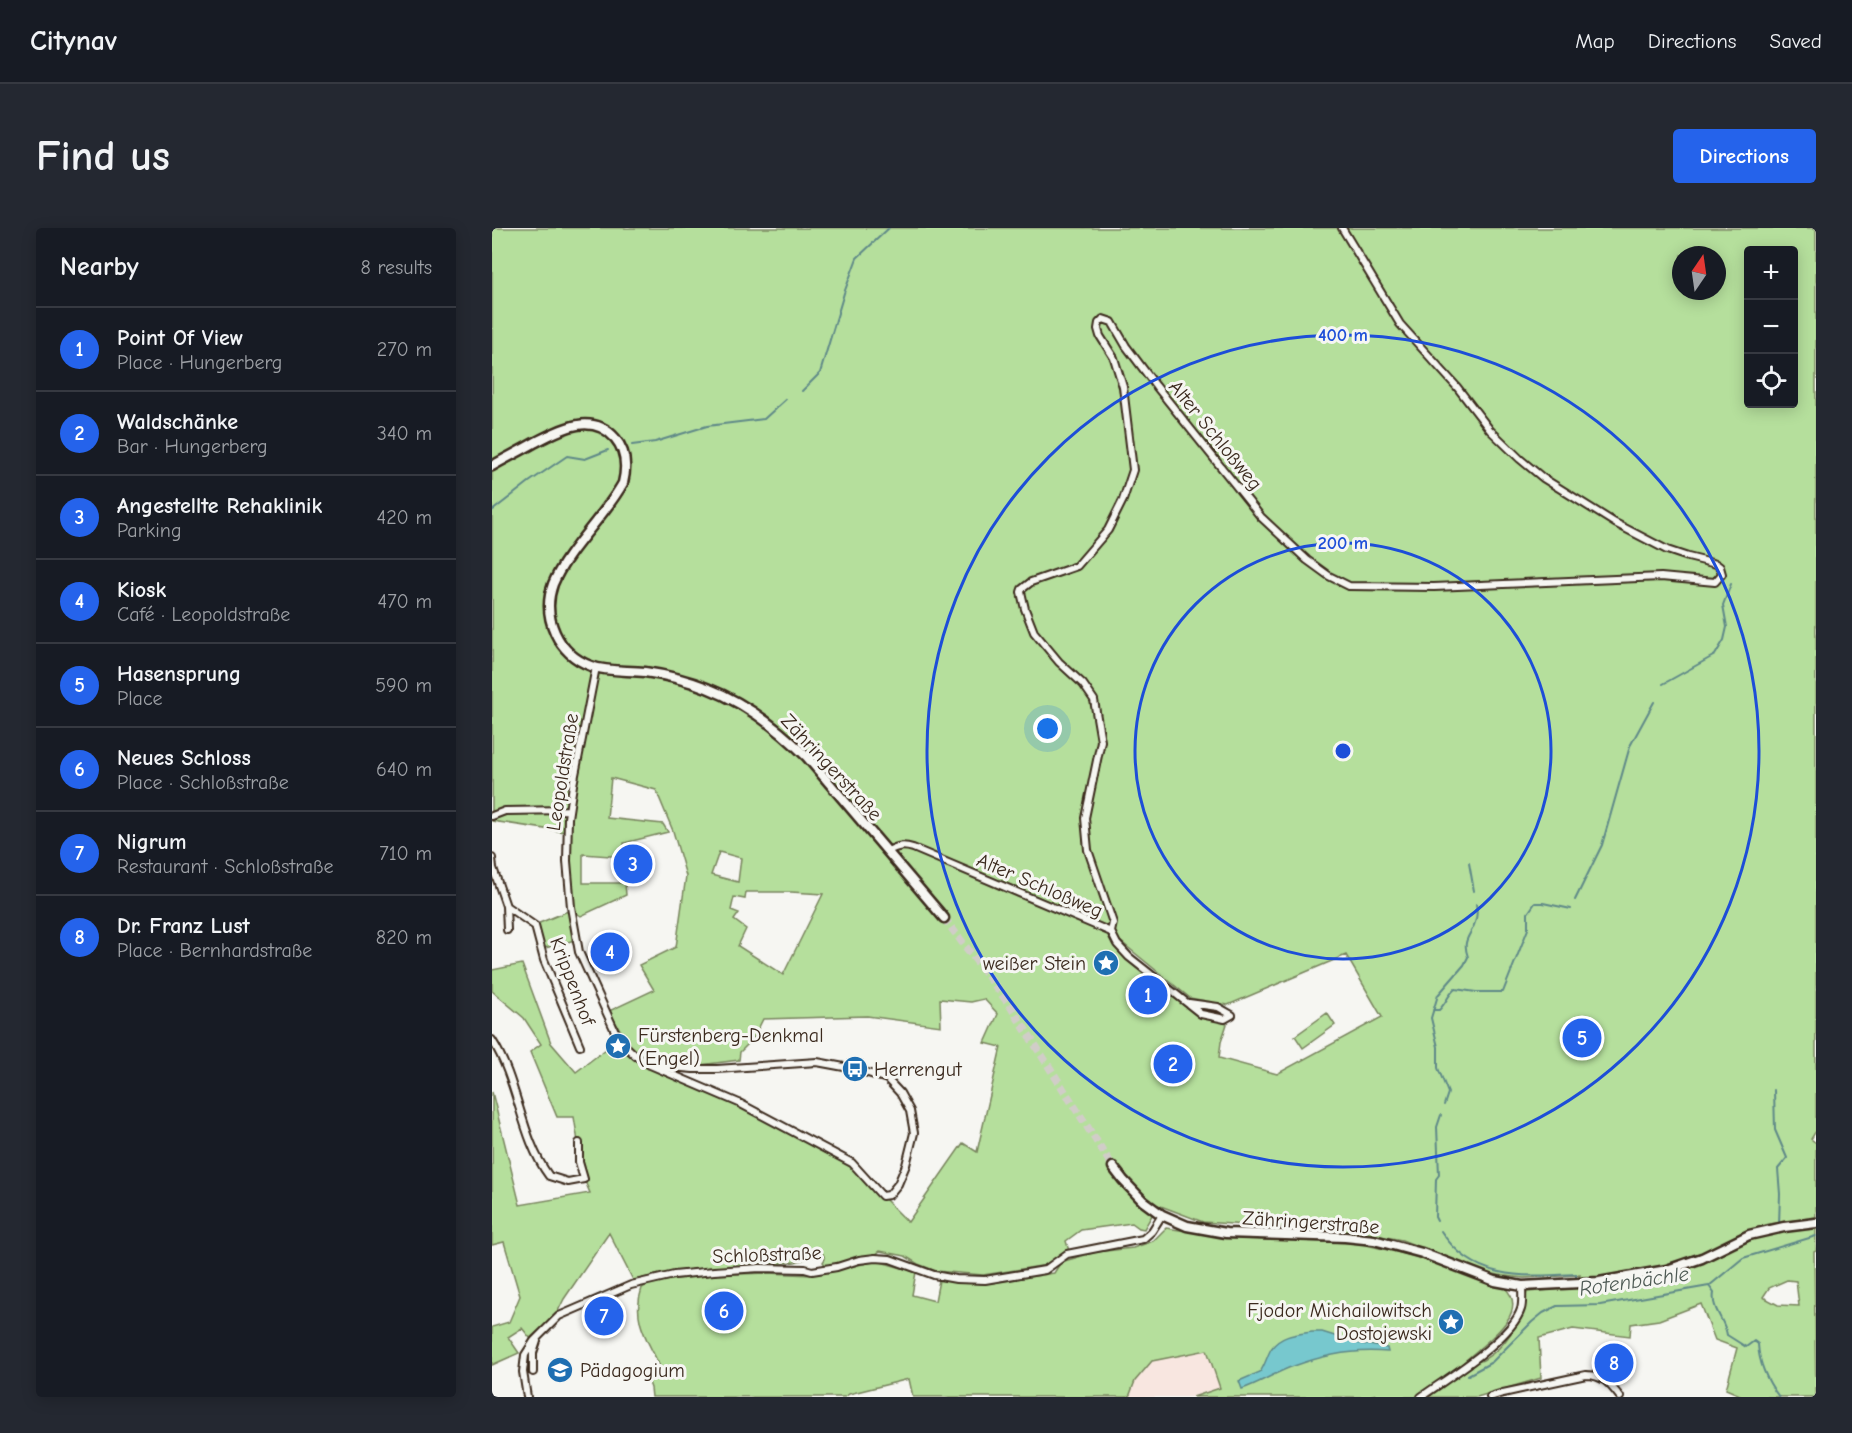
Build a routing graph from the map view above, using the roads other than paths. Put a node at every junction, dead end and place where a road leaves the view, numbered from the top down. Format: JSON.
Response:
{"nodes":[{"id":1,"x":1342,"y":228,"type":"edge"},
{"id":2,"x":492,"y":466,"type":"edge"},
{"id":3,"x":596,"y":668,"type":"junction"},
{"id":4,"x":569,"y":810,"type":"junction"},
{"id":5,"x":492,"y":816,"type":"edge"},
{"id":6,"x":888,"y":851,"type":"junction"},
{"id":7,"x":492,"y":858,"type":"edge"},
{"id":8,"x":506,"y":906,"type":"junction"},
{"id":9,"x":944,"y":918,"type":"tunnel mouth"},
{"id":10,"x":507,"y":930,"type":"dead end"},
{"id":11,"x":1111,"y":932,"type":"junction"},
{"id":12,"x":1189,"y":1003,"type":"junction"},
{"id":13,"x":492,"y":1040,"type":"edge"},
{"id":14,"x":580,"y":1046,"type":"dead end"},
{"id":15,"x":650,"y":1065,"type":"junction"},
{"id":16,"x":579,"y":1143,"type":"dead end"},
{"id":17,"x":1113,"y":1167,"type":"tunnel mouth"},
{"id":18,"x":1162,"y":1215,"type":"junction"},
{"id":19,"x":1816,"y":1222,"type":"edge"},
{"id":20,"x":1522,"y":1286,"type":"junction"},
{"id":21,"x":538,"y":1337,"type":"junction"},
{"id":22,"x":532,"y":1372,"type":"dead end"},
{"id":23,"x":527,"y":1397,"type":"edge"},
{"id":24,"x":1421,"y":1397,"type":"edge"},
{"id":25,"x":1490,"y":1397,"type":"edge"},
{"id":26,"x":1620,"y":1397,"type":"edge"}],
"edges":[{"from":1,"to":11,"type":"street","name":"Alter Schloßweg"},
{"from":2,"to":3,"type":"main road"},
{"from":3,"to":4,"type":"street","name":"Leopoldstraße"},
{"from":3,"to":6,"type":"main road","name":"Zähringerstraße"},
{"from":4,"to":5,"type":"street"},
{"from":4,"to":15,"type":"street","name":"Leopoldstraße"},
{"from":6,"to":9,"type":"main road","name":"Zähringerstraße"},
{"from":6,"to":11,"type":"street","name":"Alter Schloßweg"},
{"from":7,"to":8,"type":"street"},
{"from":8,"to":10,"type":"street"},
{"from":8,"to":14,"type":"street","name":"Krippenhof"},
{"from":11,"to":12,"type":"street"},
{"from":12,"to":12,"type":"street"},
{"from":13,"to":16,"type":"street"},
{"from":15,"to":15,"type":"street","name":"Leopoldstraße"},
{"from":17,"to":18,"type":"main road","name":"Zähringerstraße"},
{"from":18,"to":20,"type":"main road","name":"Zähringerstraße"},
{"from":18,"to":21,"type":"street","name":"Schloßstraße"},
{"from":19,"to":20,"type":"main road","name":"Zähringerstraße"},
{"from":20,"to":24,"type":"street"},
{"from":21,"to":22,"type":"street"},
{"from":21,"to":23,"type":"street","name":"Schloßstraße"},
{"from":25,"to":26,"type":"street"}]}
